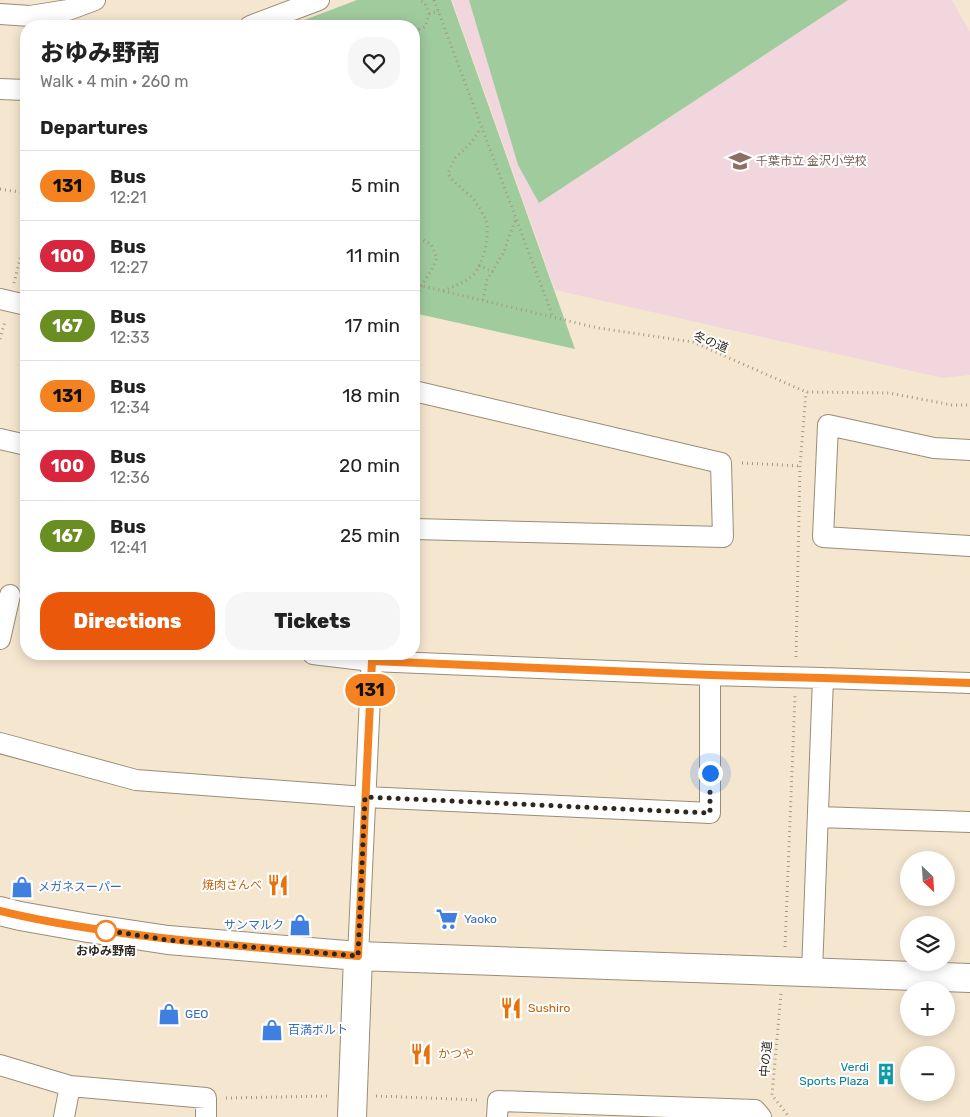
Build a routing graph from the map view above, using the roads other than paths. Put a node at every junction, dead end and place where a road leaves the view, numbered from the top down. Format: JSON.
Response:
{"nodes":[{"id":1,"x":95,"y":0,"type":"edge"},
{"id":2,"x":306,"y":2,"type":"edge"},
{"id":3,"x":0,"y":14,"type":"edge"},
{"id":4,"x":264,"y":20,"type":"edge"},
{"id":5,"x":0,"y":89,"type":"edge"},
{"id":6,"x":20,"y":90,"type":"edge"},
{"id":7,"x":0,"y":299,"type":"edge"},
{"id":8,"x":20,"y":304,"type":"edge"},
{"id":9,"x":420,"y":392,"type":"edge"},
{"id":10,"x":0,"y":439,"type":"edge"},
{"id":11,"x":20,"y":444,"type":"edge"},
{"id":12,"x":970,"y":450,"type":"edge"},
{"id":13,"x":420,"y":528,"type":"edge"},
{"id":14,"x":970,"y":546,"type":"edge"},
{"id":15,"x":12,"y":595,"type":"edge"},
{"id":16,"x":0,"y":639,"type":"edge"},
{"id":17,"x":372,"y":660,"type":"edge"},
{"id":18,"x":412,"y":660,"type":"edge"},
{"id":19,"x":710,"y":675,"type":"junction"},
{"id":20,"x":823,"y":678,"type":"junction"},
{"id":21,"x":970,"y":683,"type":"edge"},
{"id":22,"x":0,"y":743,"type":"edge"},
{"id":23,"x":365,"y":797,"type":"junction"},
{"id":24,"x":818,"y":817,"type":"junction"},
{"id":25,"x":970,"y":822,"type":"edge"},
{"id":26,"x":0,"y":911,"type":"edge"},
{"id":27,"x":358,"y":956,"type":"junction"},
{"id":28,"x":812,"y":972,"type":"junction"},
{"id":29,"x":970,"y":978,"type":"edge"},
{"id":30,"x":0,"y":1065,"type":"edge"},
{"id":31,"x":70,"y":1086,"type":"junction"},
{"id":32,"x":352,"y":1106,"type":"edge"},
{"id":33,"x":206,"y":1108,"type":"edge"},
{"id":34,"x":497,"y":1109,"type":"edge"},
{"id":35,"x":64,"y":1117,"type":"edge"},
{"id":36,"x":761,"y":1117,"type":"edge"}],
"edges":[{"from":1,"to":3,"type":"street"},
{"from":2,"to":4,"type":"street"},
{"from":5,"to":6,"type":"street"},
{"from":7,"to":8,"type":"street"},
{"from":9,"to":13,"type":"street"},
{"from":10,"to":11,"type":"street"},
{"from":12,"to":14,"type":"street"},
{"from":15,"to":16,"type":"street"},
{"from":17,"to":23,"type":"street"},
{"from":18,"to":19,"type":"street"},
{"from":19,"to":20,"type":"street"},
{"from":19,"to":23,"type":"street"},
{"from":20,"to":21,"type":"street"},
{"from":20,"to":24,"type":"street"},
{"from":22,"to":23,"type":"street"},
{"from":23,"to":27,"type":"street"},
{"from":24,"to":25,"type":"street"},
{"from":24,"to":28,"type":"street"},
{"from":26,"to":27,"type":"street"},
{"from":27,"to":28,"type":"street"},
{"from":27,"to":32,"type":"street"},
{"from":28,"to":29,"type":"street"},
{"from":30,"to":31,"type":"street"},
{"from":31,"to":33,"type":"street"},
{"from":31,"to":35,"type":"street"},
{"from":34,"to":36,"type":"street"}]}
